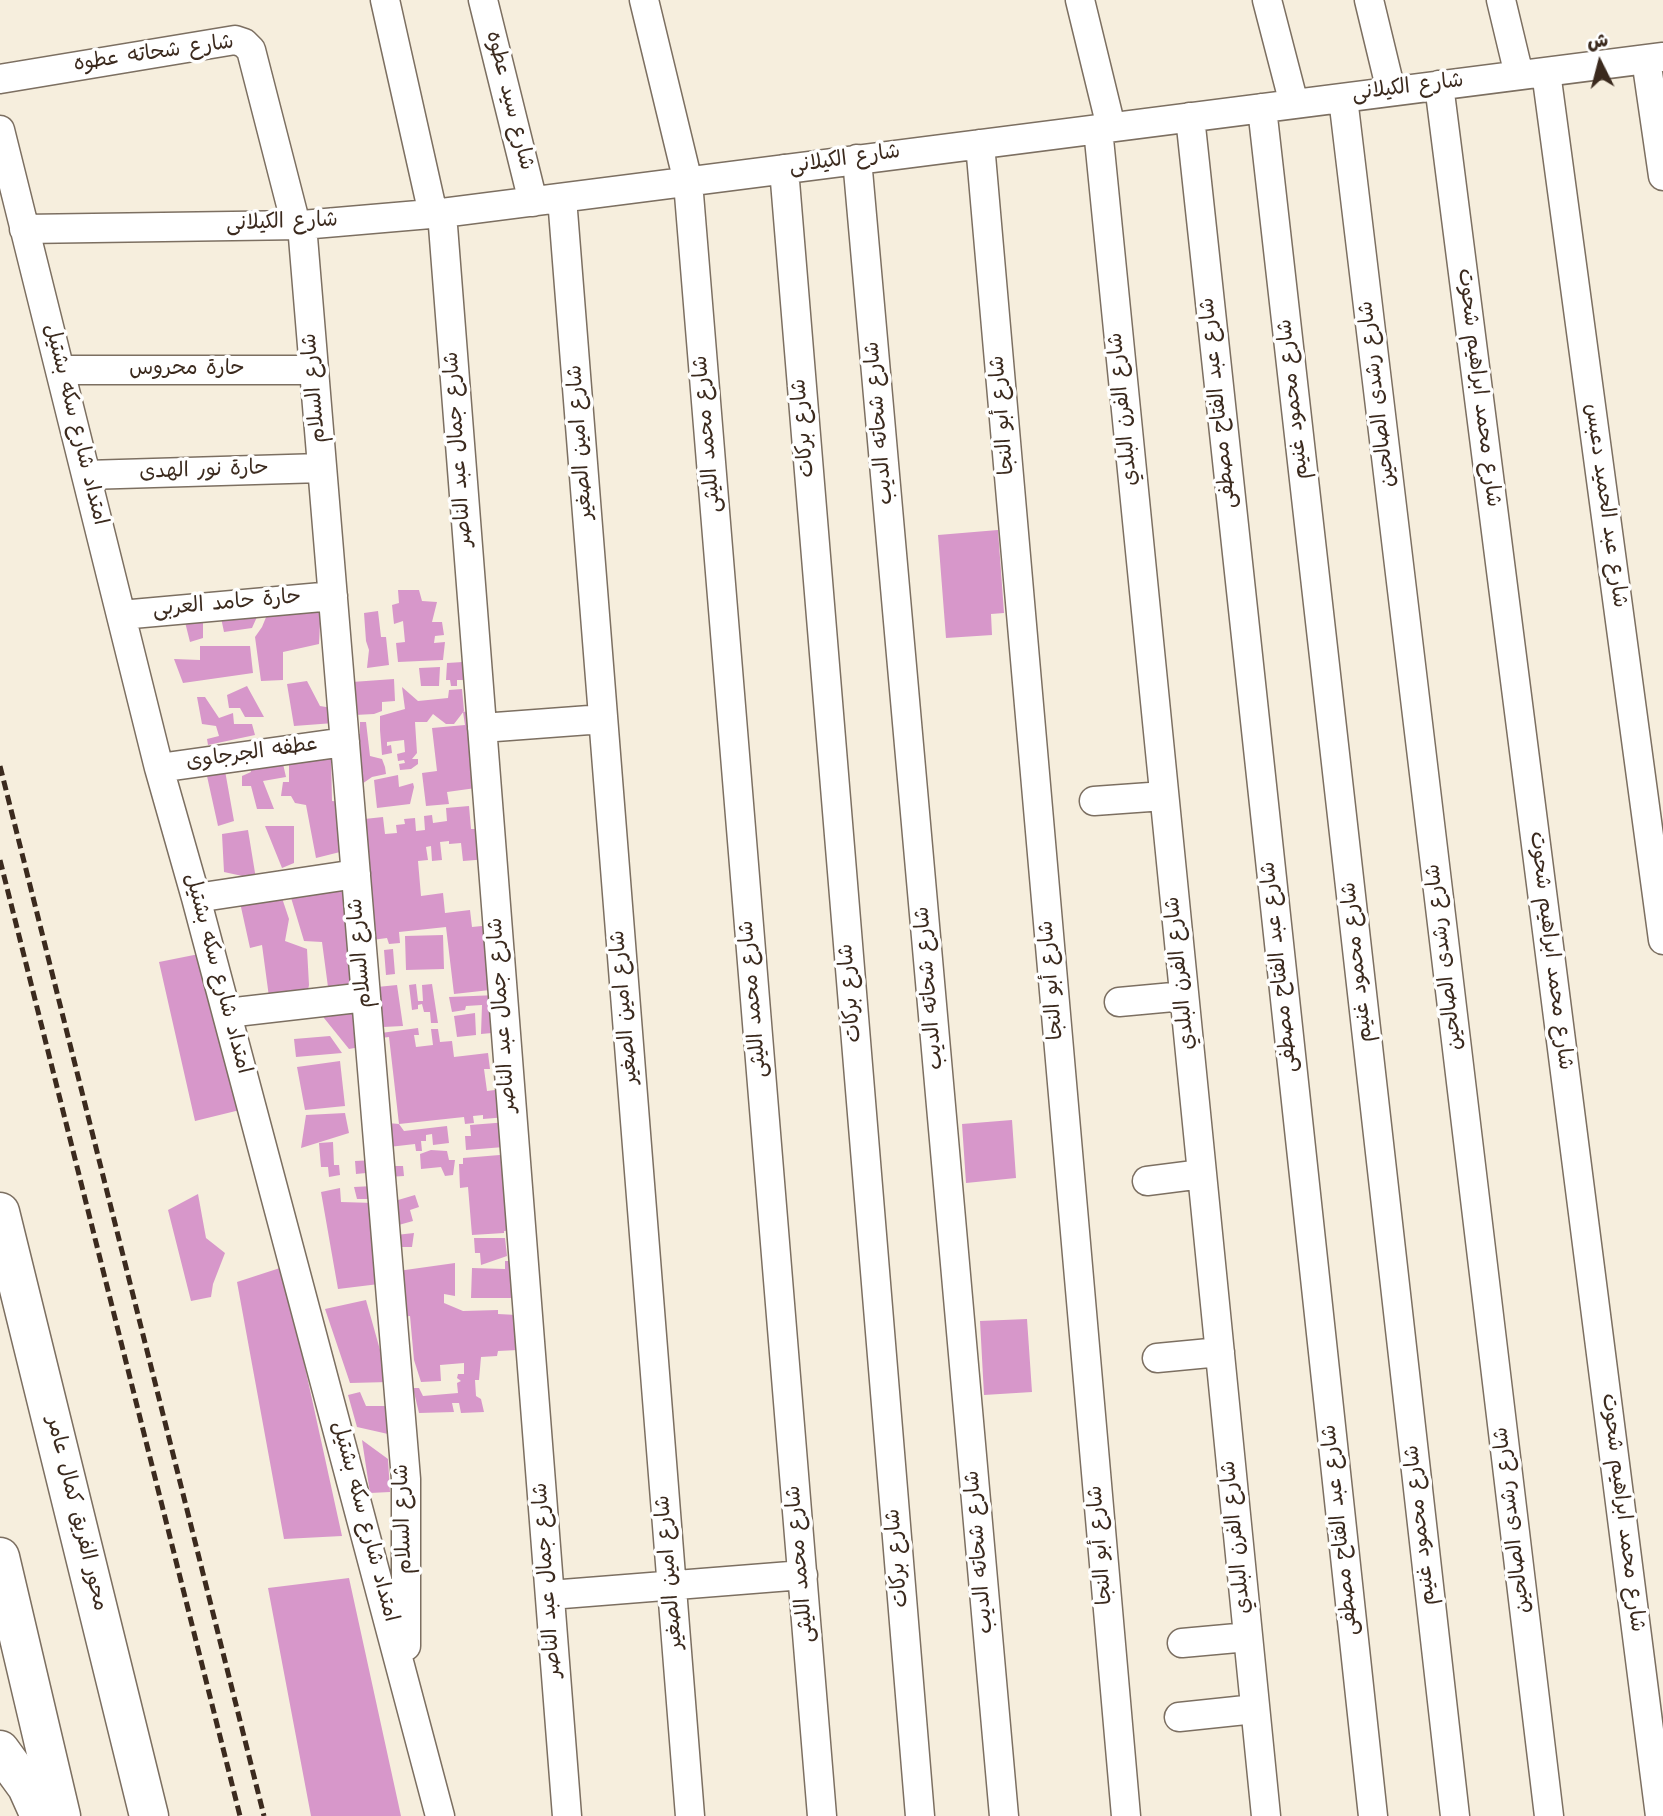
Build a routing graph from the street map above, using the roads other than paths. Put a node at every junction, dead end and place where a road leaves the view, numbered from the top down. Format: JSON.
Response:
{"nodes":[{"id":1,"x":385,"y":0,"type":"edge"},
{"id":2,"x":482,"y":0,"type":"edge"},
{"id":3,"x":644,"y":0,"type":"edge"},
{"id":4,"x":1080,"y":0,"type":"edge"},
{"id":5,"x":1267,"y":0,"type":"edge"},
{"id":6,"x":1369,"y":0,"type":"edge"},
{"id":7,"x":1501,"y":0,"type":"edge"},
{"id":8,"x":1655,"y":58,"type":"edge"},
{"id":9,"x":1532,"y":73,"type":"junction"},
{"id":10,"x":0,"y":79,"type":"edge"},
{"id":11,"x":1439,"y":85,"type":"junction"},
{"id":12,"x":1391,"y":91,"type":"junction"},
{"id":13,"x":1343,"y":98,"type":"junction"},
{"id":14,"x":1293,"y":104,"type":"junction"},
{"id":15,"x":1262,"y":108,"type":"junction"},
{"id":16,"x":1190,"y":117,"type":"junction"},
{"id":17,"x":1104,"y":128,"type":"junction"},
{"id":18,"x":0,"y":130,"type":"edge"},
{"id":19,"x":980,"y":144,"type":"junction"},
{"id":20,"x":857,"y":159,"type":"junction"},
{"id":21,"x":784,"y":169,"type":"junction"},
{"id":22,"x":1663,"y":176,"type":"edge"},
{"id":23,"x":688,"y":182,"type":"junction"},
{"id":24,"x":562,"y":198,"type":"junction"},
{"id":25,"x":533,"y":202,"type":"junction"},
{"id":26,"x":437,"y":214,"type":"junction"},
{"id":27,"x":299,"y":225,"type":"junction"},
{"id":28,"x":24,"y":229,"type":"junction"},
{"id":29,"x":60,"y":370,"type":"junction"},
{"id":30,"x":314,"y":370,"type":"junction"},
{"id":31,"x":322,"y":468,"type":"junction"},
{"id":32,"x":86,"y":475,"type":"junction"},
{"id":33,"x":333,"y":596,"type":"junction"},
{"id":34,"x":121,"y":615,"type":"junction"},
{"id":35,"x":603,"y":719,"type":"junction"},
{"id":36,"x":482,"y":728,"type":"junction"},
{"id":37,"x":345,"y":742,"type":"junction"},
{"id":38,"x":159,"y":768,"type":"junction"},
{"id":39,"x":1164,"y":796,"type":"junction"},
{"id":40,"x":1094,"y":801,"type":"dead end"},
{"id":41,"x":356,"y":874,"type":"junction"},
{"id":42,"x":196,"y":898,"type":"junction"},
{"id":43,"x":1663,"y":940,"type":"edge"},
{"id":44,"x":1184,"y":996,"type":"junction"},
{"id":45,"x":366,"y":997,"type":"junction"},
{"id":46,"x":1118,"y":1002,"type":"dead end"},
{"id":47,"x":227,"y":1013,"type":"junction"},
{"id":48,"x":1202,"y":1174,"type":"junction"},
{"id":49,"x":1147,"y":1181,"type":"dead end"},
{"id":50,"x":0,"y":1212,"type":"edge"},
{"id":51,"x":1220,"y":1352,"type":"junction"},
{"id":52,"x":1157,"y":1358,"type":"dead end"},
{"id":53,"x":0,"y":1557,"type":"edge"},
{"id":54,"x":803,"y":1575,"type":"junction"},
{"id":55,"x":672,"y":1586,"type":"junction"},
{"id":56,"x":550,"y":1595,"type":"junction"},
{"id":57,"x":1248,"y":1637,"type":"junction"},
{"id":58,"x":1182,"y":1643,"type":"dead end"},
{"id":59,"x":405,"y":1682,"type":"junction"},
{"id":60,"x":1255,"y":1709,"type":"junction"},
{"id":61,"x":1179,"y":1717,"type":"dead end"},
{"id":62,"x":0,"y":1750,"type":"edge"},
{"id":63,"x":40,"y":1816,"type":"edge"},
{"id":64,"x":61,"y":1816,"type":"edge"},
{"id":65,"x":149,"y":1816,"type":"edge"},
{"id":66,"x":440,"y":1816,"type":"edge"},
{"id":67,"x":567,"y":1816,"type":"edge"},
{"id":68,"x":690,"y":1816,"type":"edge"},
{"id":69,"x":822,"y":1816,"type":"edge"},
{"id":70,"x":920,"y":1816,"type":"edge"},
{"id":71,"x":1004,"y":1816,"type":"edge"},
{"id":72,"x":1126,"y":1816,"type":"edge"},
{"id":73,"x":1266,"y":1816,"type":"edge"},
{"id":74,"x":1373,"y":1816,"type":"edge"},
{"id":75,"x":1455,"y":1816,"type":"edge"},
{"id":76,"x":1549,"y":1816,"type":"edge"},
{"id":77,"x":1660,"y":1816,"type":"edge"}],
"edges":[{"from":1,"to":26,"type":"street","name":"شارع جمال عبد الناصر"},
{"from":2,"to":25,"type":"street","name":"شارع سيد عطوه"},
{"from":3,"to":23,"type":"street","name":"شارع محمد الليثى"},
{"from":4,"to":17,"type":"street","name":"شارع الفرن البلدي"},
{"from":5,"to":14,"type":"street"},
{"from":6,"to":12,"type":"street"},
{"from":7,"to":9,"type":"street","name":"شارع عبد الحميد دعبس"},
{"from":8,"to":9,"type":"street","name":"شارع الكيلانى"},
{"from":8,"to":22,"type":"street"},
{"from":9,"to":11,"type":"street","name":"شارع الكيلانى"},
{"from":9,"to":43,"type":"street","name":"شارع عبد الحميد دعبس"},
{"from":10,"to":27,"type":"street","name":"شارع شحاته عطوه"},
{"from":11,"to":12,"type":"street","name":"شارع الكيلانى"},
{"from":11,"to":77,"type":"street","name":"شارع محمد ابراهيم شحوت"},
{"from":12,"to":13,"type":"street","name":"شارع الكيلانى"},
{"from":13,"to":14,"type":"street","name":"شارع الكيلانى"},
{"from":13,"to":76,"type":"street","name":"شارع رشدى الصالحين"},
{"from":14,"to":15,"type":"street","name":"شارع الكيلانى"},
{"from":15,"to":16,"type":"street","name":"شارع الكيلانى"},
{"from":15,"to":75,"type":"street","name":"شارع محمود غنيم"},
{"from":16,"to":17,"type":"street","name":"شارع الكيلانى"},
{"from":16,"to":74,"type":"street","name":"شارع عبد الفتاح مصطفى"},
{"from":17,"to":19,"type":"street","name":"شارع الكيلانى"},
{"from":17,"to":39,"type":"street","name":"شارع الفرن البلدي"},
{"from":18,"to":28,"type":"street","name":"امتداد شارع سكه بشتيل"},
{"from":19,"to":20,"type":"street","name":"شارع الكيلانى"},
{"from":19,"to":72,"type":"street","name":"شارع أبو النجا"},
{"from":20,"to":21,"type":"street","name":"شارع الكيلانى"},
{"from":20,"to":71,"type":"street","name":"شارع شحاته الديب"},
{"from":21,"to":23,"type":"street","name":"شارع الكيلانى"},
{"from":21,"to":70,"type":"street","name":"شارع بركات"},
{"from":23,"to":24,"type":"street","name":"شارع الكيلانى"},
{"from":23,"to":54,"type":"street","name":"شارع محمد الليثى"},
{"from":24,"to":25,"type":"street","name":"شارع الكيلانى"},
{"from":24,"to":35,"type":"street","name":"شارع امين الصغير"},
{"from":25,"to":26,"type":"street","name":"شارع الكيلانى"},
{"from":26,"to":27,"type":"street","name":"شارع الكيلانى"},
{"from":26,"to":36,"type":"street","name":"شارع جمال عبد الناصر"},
{"from":27,"to":28,"type":"street","name":"شارع الكيلانى"},
{"from":27,"to":30,"type":"street","name":"شارع السلام"},
{"from":28,"to":29,"type":"street","name":"امتداد شارع سكه بشتيل"},
{"from":29,"to":30,"type":"street","name":"حارة محروس"},
{"from":29,"to":32,"type":"street","name":"امتداد شارع سكه بشتيل"},
{"from":30,"to":31,"type":"street","name":"شارع السلام"},
{"from":31,"to":32,"type":"street","name":"حارة نور الهدى"},
{"from":31,"to":33,"type":"street","name":"شارع السلام"},
{"from":32,"to":34,"type":"street","name":"امتداد شارع سكه بشتيل"},
{"from":33,"to":34,"type":"street","name":"حارة حامد العربى"},
{"from":33,"to":37,"type":"street","name":"شارع السلام"},
{"from":34,"to":38,"type":"street","name":"امتداد شارع سكه بشتيل"},
{"from":35,"to":36,"type":"street"},
{"from":35,"to":55,"type":"street","name":"شارع امين الصغير"},
{"from":36,"to":56,"type":"street","name":"شارع جمال عبد الناصر"},
{"from":37,"to":38,"type":"street","name":"عطفه الجرجاوى"},
{"from":37,"to":41,"type":"street","name":"شارع السلام"},
{"from":38,"to":42,"type":"street","name":"امتداد شارع سكه بشتيل"},
{"from":39,"to":40,"type":"street"},
{"from":39,"to":44,"type":"street","name":"شارع الفرن البلدي"},
{"from":41,"to":42,"type":"street"},
{"from":41,"to":45,"type":"street","name":"شارع السلام"},
{"from":42,"to":47,"type":"street","name":"امتداد شارع سكه بشتيل"},
{"from":44,"to":46,"type":"street"},
{"from":44,"to":48,"type":"street","name":"شارع الفرن البلدي"},
{"from":45,"to":47,"type":"street"},
{"from":45,"to":59,"type":"street","name":"شارع السلام"},
{"from":47,"to":59,"type":"street","name":"امتداد شارع سكه بشتيل"},
{"from":48,"to":49,"type":"street"},
{"from":48,"to":51,"type":"street","name":"شارع الفرن البلدي"},
{"from":50,"to":65,"type":"main road","name":"محور الفريق كمال عامر"},
{"from":51,"to":52,"type":"street"},
{"from":51,"to":57,"type":"street","name":"شارع الفرن البلدي"},
{"from":53,"to":64,"type":"main road"},
{"from":54,"to":55,"type":"street"},
{"from":54,"to":69,"type":"street","name":"شارع محمد الليثى"},
{"from":55,"to":56,"type":"street"},
{"from":55,"to":68,"type":"street","name":"شارع امين الصغير"},
{"from":56,"to":67,"type":"street","name":"شارع جمال عبد الناصر"},
{"from":57,"to":58,"type":"street"},
{"from":57,"to":60,"type":"street","name":"شارع الفرن البلدي"},
{"from":59,"to":66,"type":"street","name":"امتداد شارع سكه بشتيل"},
{"from":60,"to":61,"type":"street"},
{"from":60,"to":73,"type":"street","name":"شارع الفرن البلدي"},
{"from":62,"to":63,"type":"main road"}]}
